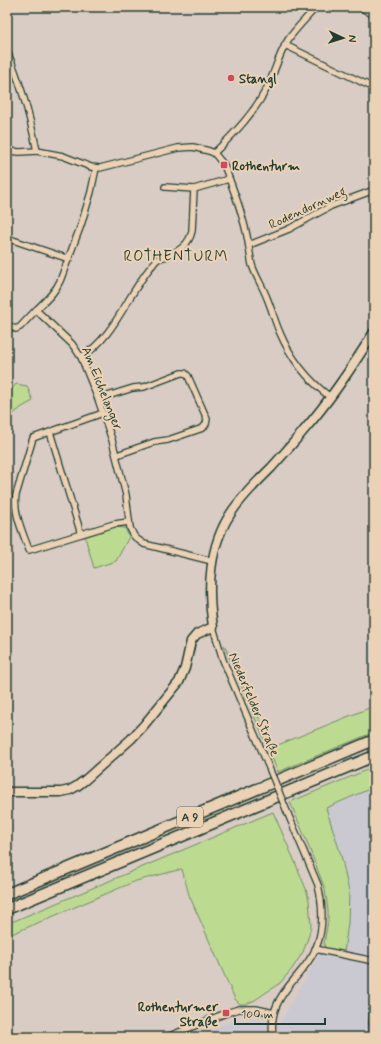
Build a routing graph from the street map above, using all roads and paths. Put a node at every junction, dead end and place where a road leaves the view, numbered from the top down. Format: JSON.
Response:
{"nodes":[{"id":1,"x":316,"y":7,"type":"edge"},
{"id":2,"x":360,"y":7,"type":"edge"},
{"id":3,"x":374,"y":15,"type":"edge"},
{"id":4,"x":285,"y":46,"type":"junction"},
{"id":5,"x":7,"y":51,"type":"edge"},
{"id":6,"x":374,"y":88,"type":"edge"},
{"id":7,"x":7,"y":151,"type":"edge"},
{"id":8,"x":37,"y":151,"type":"junction"},
{"id":9,"x":214,"y":153,"type":"junction"},
{"id":10,"x":96,"y":168,"type":"junction"},
{"id":11,"x":229,"y":179,"type":"junction"},
{"id":12,"x":164,"y":187,"type":"dead end"},
{"id":13,"x":194,"y":189,"type":"junction"},
{"id":14,"x":374,"y":190,"type":"edge"},
{"id":15,"x":7,"y":238,"type":"edge"},
{"id":16,"x":249,"y":245,"type":"junction"},
{"id":17,"x":68,"y":259,"type":"junction"},
{"id":18,"x":36,"y":310,"type":"junction"},
{"id":19,"x":7,"y":324,"type":"edge"},
{"id":20,"x":374,"y":332,"type":"edge"},
{"id":21,"x":81,"y":357,"type":"junction"},
{"id":22,"x":330,"y":397,"type":"junction"},
{"id":23,"x":98,"y":399,"type":"junction"},
{"id":24,"x":103,"y":413,"type":"junction"},
{"id":25,"x":50,"y":432,"type":"junction"},
{"id":26,"x":117,"y":455,"type":"junction"},
{"id":27,"x":129,"y":522,"type":"junction"},
{"id":28,"x":81,"y":534,"type":"junction"},
{"id":29,"x":212,"y":561,"type":"junction"},
{"id":30,"x":213,"y":627,"type":"junction"},
{"id":31,"x":374,"y":740,"type":"edge"},
{"id":32,"x":374,"y":756,"type":"edge"},
{"id":33,"x":7,"y":792,"type":"edge"},
{"id":34,"x":7,"y":894,"type":"edge"},
{"id":35,"x":7,"y":910,"type":"edge"},
{"id":36,"x":315,"y":949,"type":"junction"},
{"id":37,"x":374,"y":961,"type":"edge"},
{"id":38,"x":374,"y":995,"type":"edge"},
{"id":39,"x":274,"y":1012,"type":"junction"},
{"id":40,"x":167,"y":1037,"type":"edge"},
{"id":41,"x":273,"y":1037,"type":"edge"},
{"id":42,"x":371,"y":1037,"type":"edge"}],
"edges":[{"from":1,"to":4,"type":"street"},
{"from":2,"to":3,"type":"street"},
{"from":4,"to":6,"type":"street"},
{"from":4,"to":9,"type":"street"},
{"from":5,"to":8,"type":"street"},
{"from":7,"to":8,"type":"street"},
{"from":8,"to":10,"type":"street"},
{"from":9,"to":10,"type":"street"},
{"from":9,"to":11,"type":"street"},
{"from":10,"to":17,"type":"street"},
{"from":11,"to":13,"type":"street"},
{"from":11,"to":16,"type":"street"},
{"from":12,"to":13,"type":"street"},
{"from":13,"to":21,"type":"street"},
{"from":14,"to":16,"type":"street","name":"Rodendornweg"},
{"from":15,"to":17,"type":"street"},
{"from":16,"to":22,"type":"street"},
{"from":17,"to":18,"type":"street"},
{"from":18,"to":19,"type":"street"},
{"from":18,"to":21,"type":"street","name":"Am Eichelanger"},
{"from":20,"to":22,"type":"street","name":"Niederfelder Straße"},
{"from":21,"to":23,"type":"street","name":"Am Eichelanger"},
{"from":22,"to":29,"type":"street","name":"Niederfelder Straße"},
{"from":23,"to":24,"type":"street","name":"Am Eichelanger"},
{"from":23,"to":26,"type":"street"},
{"from":24,"to":25,"type":"street"},
{"from":24,"to":26,"type":"street","name":"Am Eichelanger"},
{"from":25,"to":28,"type":"street"},
{"from":25,"to":28,"type":"street"},
{"from":26,"to":27,"type":"street","name":"Am Eichelanger"},
{"from":27,"to":28,"type":"street"},
{"from":27,"to":29,"type":"street","name":"Am Eichelanger"},
{"from":29,"to":30,"type":"street","name":"Niederfelder Straße"},
{"from":30,"to":33,"type":"street"},
{"from":30,"to":36,"type":"street","name":"Niederfelder Straße","bridge":true},
{"from":31,"to":34,"type":"highway","number":"A 9"},
{"from":32,"to":35,"type":"highway","number":"A 9"},
{"from":36,"to":37,"type":"street"},
{"from":36,"to":39,"type":"street","name":"Niederfelder Straße"},
{"from":38,"to":42,"type":"street"},
{"from":39,"to":40,"type":"street"},
{"from":39,"to":41,"type":"street","name":"Niederfelder Straße"}]}
